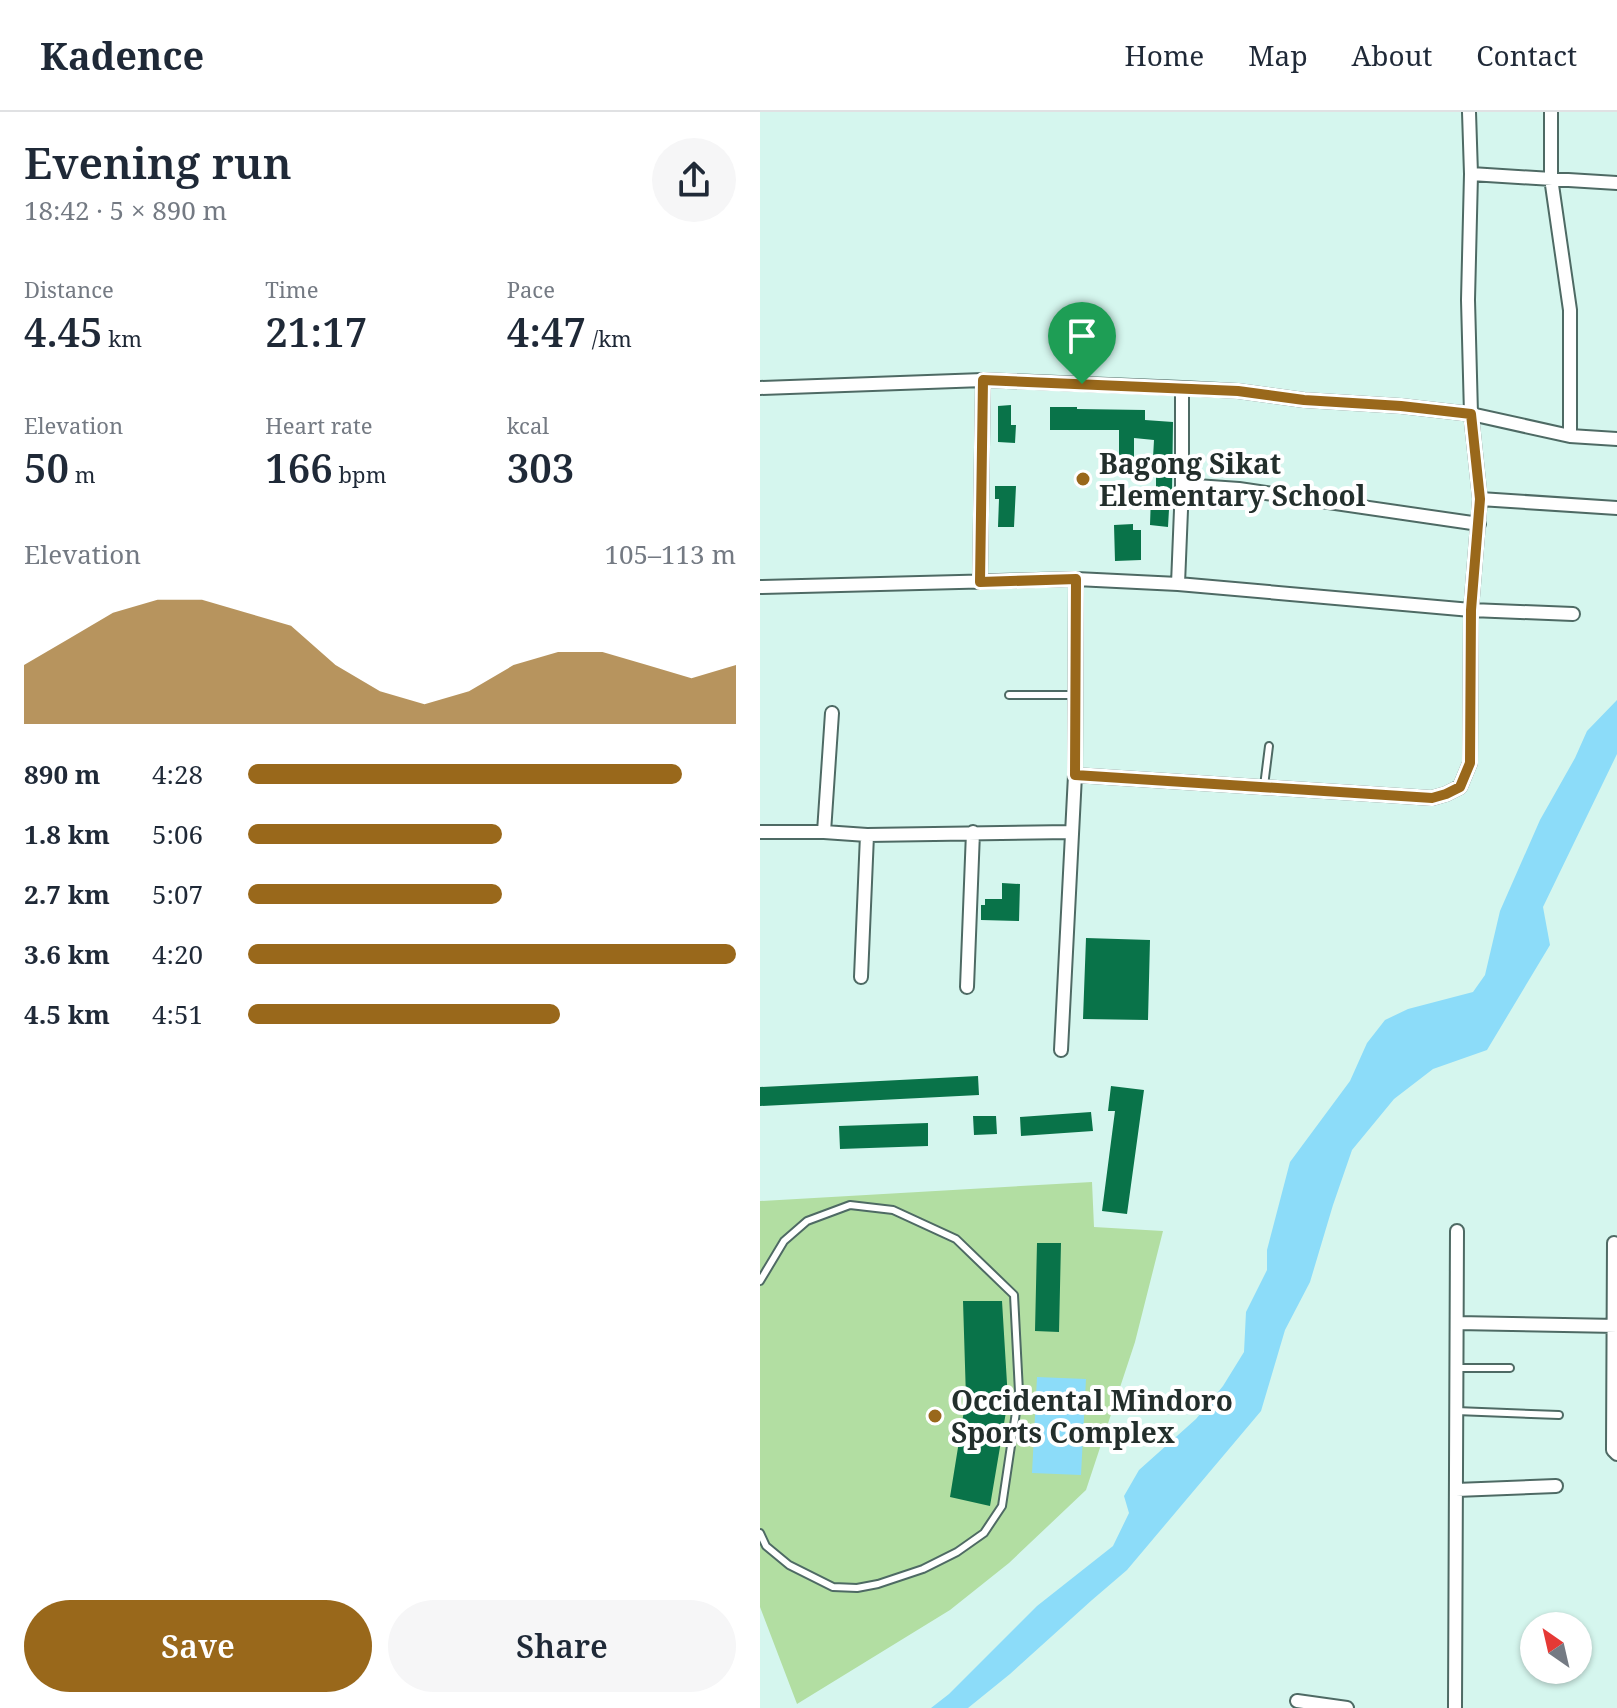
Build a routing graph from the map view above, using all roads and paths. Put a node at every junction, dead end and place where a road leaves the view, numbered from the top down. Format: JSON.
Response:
{"nodes":[{"id":1,"x":1469,"y":112,"type":"edge"},
{"id":2,"x":1551,"y":112,"type":"edge"},
{"id":3,"x":1471,"y":174,"type":"junction"},
{"id":4,"x":1551,"y":178,"type":"junction"},
{"id":5,"x":1617,"y":183,"type":"edge"},
{"id":6,"x":983,"y":380,"type":"junction"},
{"id":7,"x":760,"y":388,"type":"edge"},
{"id":8,"x":1182,"y":388,"type":"junction"},
{"id":9,"x":1471,"y":414,"type":"junction"},
{"id":10,"x":1570,"y":436,"type":"junction"},
{"id":11,"x":1617,"y":439,"type":"edge"},
{"id":12,"x":1182,"y":485,"type":"junction"},
{"id":13,"x":1480,"y":499,"type":"junction"},
{"id":14,"x":1617,"y":508,"type":"edge"},
{"id":15,"x":1479,"y":524,"type":"junction"},
{"id":16,"x":1076,"y":579,"type":"junction"},
{"id":17,"x":980,"y":582,"type":"junction"},
{"id":18,"x":1178,"y":584,"type":"junction"},
{"id":19,"x":760,"y":587,"type":"edge"},
{"id":20,"x":1471,"y":610,"type":"junction"},
{"id":21,"x":1573,"y":614,"type":"dead end"},
{"id":22,"x":1009,"y":695,"type":"dead end"},
{"id":23,"x":1076,"y":695,"type":"junction"},
{"id":24,"x":832,"y":713,"type":"dead end"},
{"id":25,"x":1269,"y":746,"type":"dead end"},
{"id":26,"x":1075,"y":775,"type":"junction"},
{"id":27,"x":1264,"y":787,"type":"junction"},
{"id":28,"x":760,"y":832,"type":"edge"},
{"id":29,"x":824,"y":832,"type":"junction"},
{"id":30,"x":973,"y":832,"type":"junction"},
{"id":31,"x":1071,"y":832,"type":"junction"},
{"id":32,"x":867,"y":835,"type":"junction"},
{"id":33,"x":861,"y":977,"type":"dead end"},
{"id":34,"x":967,"y":987,"type":"dead end"},
{"id":35,"x":1061,"y":1050,"type":"dead end"},
{"id":36,"x":1457,"y":1231,"type":"dead end"},
{"id":37,"x":1614,"y":1243,"type":"dead end"},
{"id":38,"x":760,"y":1281,"type":"edge"},
{"id":39,"x":1457,"y":1323,"type":"junction"},
{"id":40,"x":1615,"y":1326,"type":"edge"},
{"id":41,"x":1615,"y":1355,"type":"edge"},
{"id":42,"x":1457,"y":1368,"type":"junction"},
{"id":43,"x":1510,"y":1368,"type":"dead end"},
{"id":44,"x":1456,"y":1411,"type":"junction"},
{"id":45,"x":1559,"y":1415,"type":"dead end"},
{"id":46,"x":1617,"y":1454,"type":"edge"},
{"id":47,"x":1556,"y":1486,"type":"dead end"},
{"id":48,"x":1456,"y":1490,"type":"junction"},
{"id":49,"x":760,"y":1533,"type":"edge"},
{"id":50,"x":1297,"y":1701,"type":"dead end"},
{"id":51,"x":1347,"y":1708,"type":"edge"},
{"id":52,"x":1455,"y":1708,"type":"edge"}],
"edges":[{"from":1,"to":3,"type":"street"},
{"from":2,"to":4,"type":"street"},
{"from":3,"to":4,"type":"street"},
{"from":3,"to":9,"type":"street"},
{"from":4,"to":5,"type":"street"},
{"from":4,"to":10,"type":"street"},
{"from":6,"to":7,"type":"street"},
{"from":6,"to":8,"type":"street"},
{"from":6,"to":17,"type":"street"},
{"from":8,"to":9,"type":"street"},
{"from":8,"to":12,"type":"street"},
{"from":9,"to":10,"type":"street"},
{"from":9,"to":13,"type":"street"},
{"from":10,"to":11,"type":"street"},
{"from":12,"to":15,"type":"street"},
{"from":12,"to":18,"type":"street"},
{"from":13,"to":14,"type":"street"},
{"from":13,"to":15,"type":"street"},
{"from":15,"to":20,"type":"street"},
{"from":16,"to":17,"type":"street"},
{"from":16,"to":18,"type":"street"},
{"from":16,"to":23,"type":"street"},
{"from":17,"to":19,"type":"street"},
{"from":18,"to":20,"type":"street"},
{"from":20,"to":21,"type":"street"},
{"from":20,"to":27,"type":"street"},
{"from":22,"to":23,"type":"lane"},
{"from":23,"to":26,"type":"street"},
{"from":24,"to":29,"type":"street"},
{"from":25,"to":27,"type":"lane"},
{"from":26,"to":27,"type":"street"},
{"from":26,"to":31,"type":"street"},
{"from":28,"to":29,"type":"street"},
{"from":29,"to":32,"type":"street"},
{"from":30,"to":31,"type":"street"},
{"from":30,"to":32,"type":"street"},
{"from":30,"to":34,"type":"street"},
{"from":31,"to":35,"type":"street"},
{"from":32,"to":33,"type":"street"},
{"from":36,"to":39,"type":"street"},
{"from":37,"to":40,"type":"street"},
{"from":38,"to":49,"type":"lane"},
{"from":39,"to":40,"type":"street"},
{"from":39,"to":42,"type":"street"},
{"from":40,"to":41,"type":"street"},
{"from":41,"to":46,"type":"street"},
{"from":42,"to":43,"type":"lane"},
{"from":42,"to":44,"type":"street"},
{"from":44,"to":45,"type":"lane"},
{"from":44,"to":48,"type":"street"},
{"from":47,"to":48,"type":"street"},
{"from":48,"to":52,"type":"street"},
{"from":50,"to":51,"type":"street"}]}
